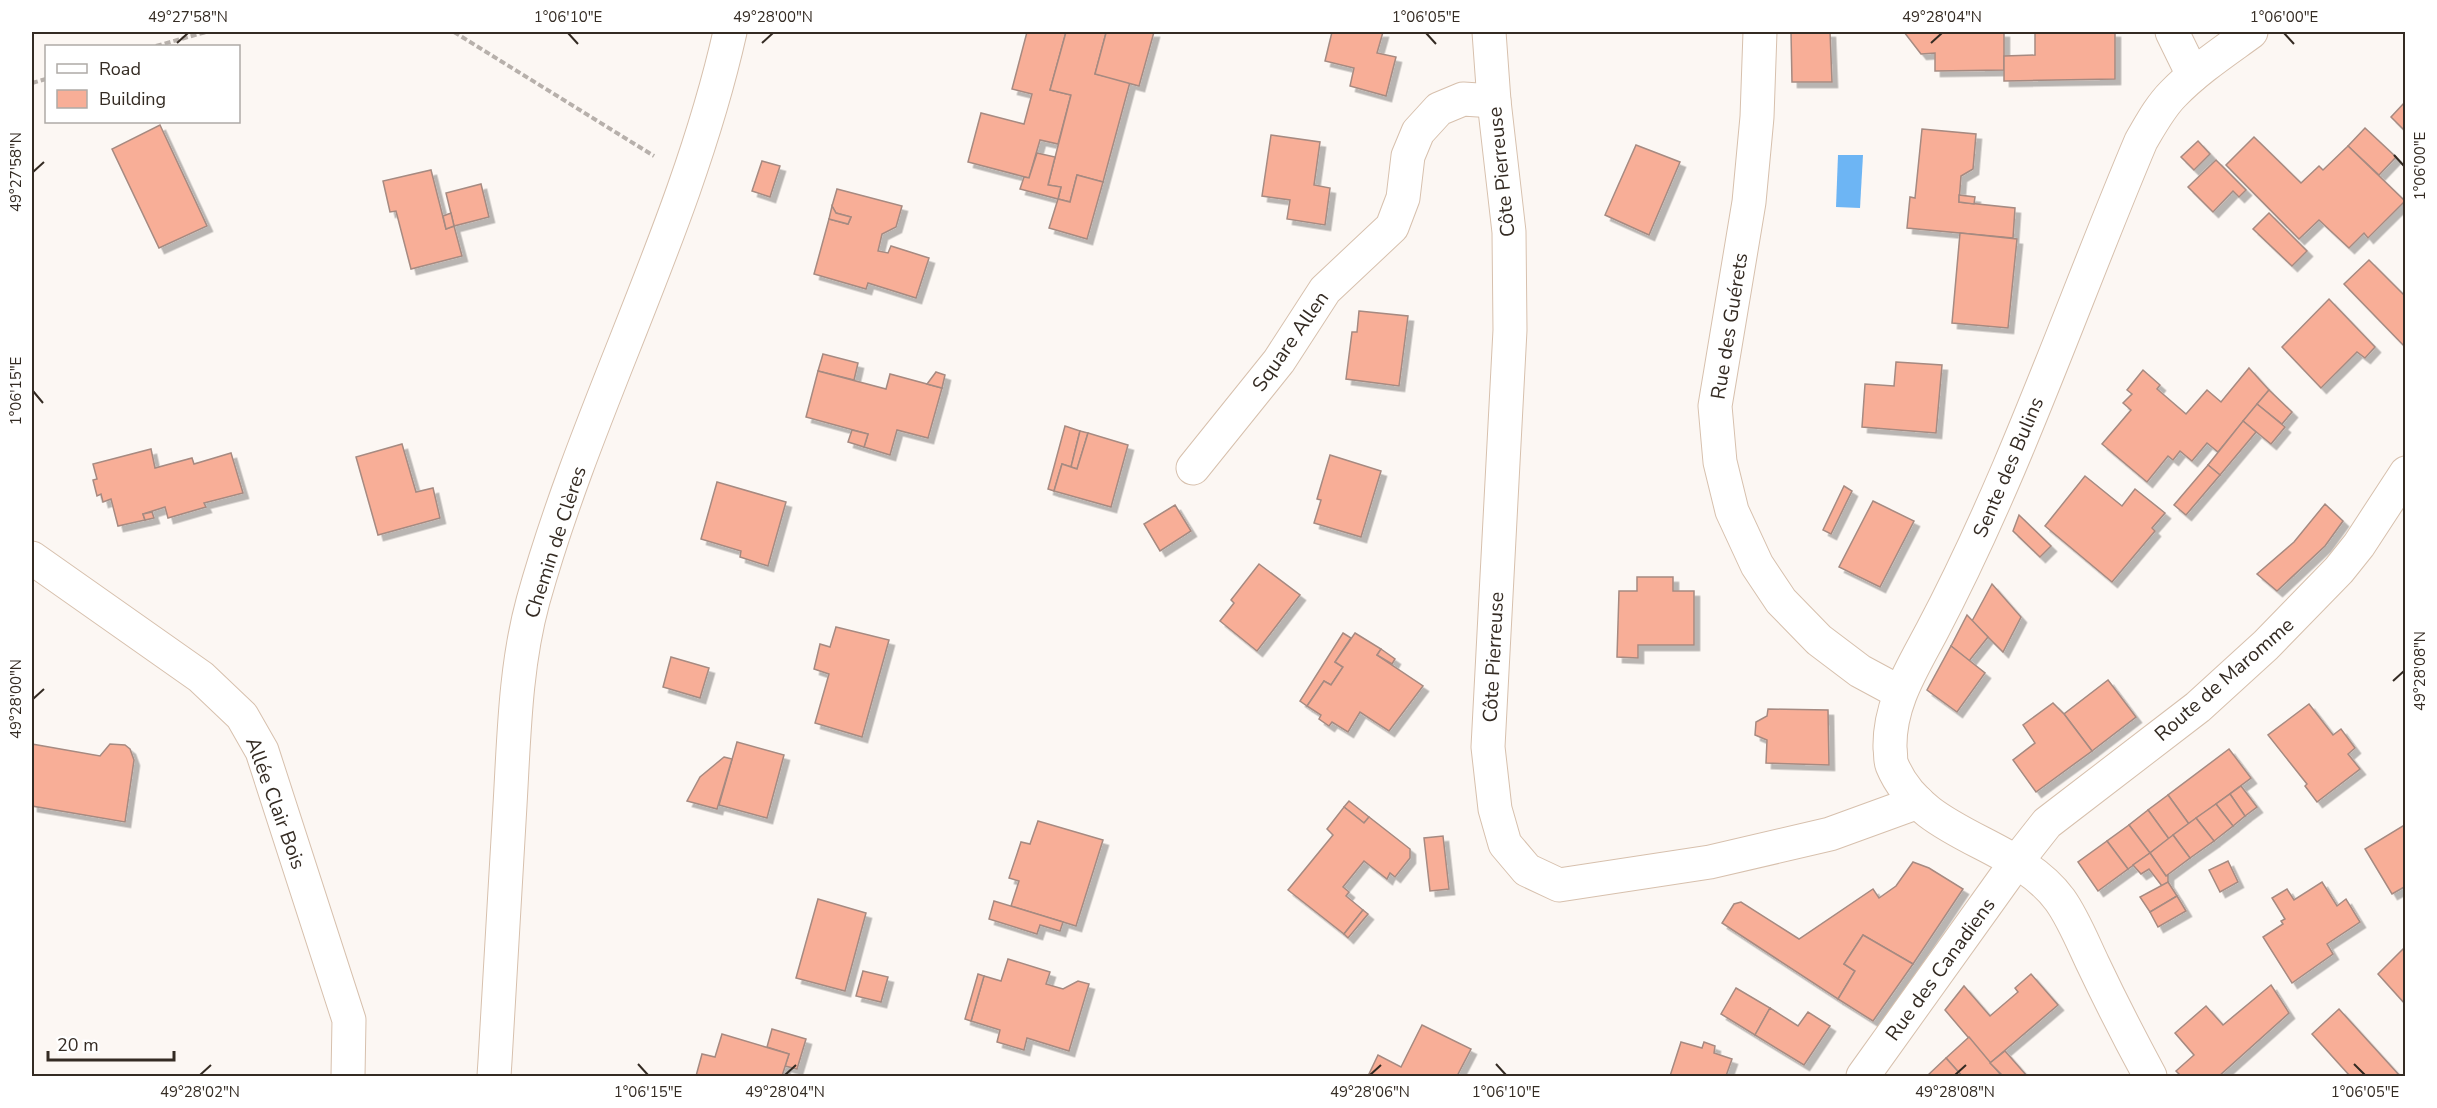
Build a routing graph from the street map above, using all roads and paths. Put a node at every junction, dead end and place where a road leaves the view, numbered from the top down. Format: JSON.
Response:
{"nodes":[{"id":1,"x":206,"y":32,"type":"edge"},
{"id":2,"x":454,"y":32,"type":"edge"},
{"id":3,"x":730,"y":32,"type":"edge"},
{"id":4,"x":1489,"y":32,"type":"edge"},
{"id":5,"x":1760,"y":32,"type":"edge"},
{"id":6,"x":2172,"y":32,"type":"edge"},
{"id":7,"x":2252,"y":32,"type":"edge"},
{"id":8,"x":160,"y":45,"type":"edge"},
{"id":9,"x":2193,"y":75,"type":"junction"},
{"id":10,"x":1494,"y":101,"type":"junction"},
{"id":11,"x":617,"y":133,"type":"dead end"},
{"id":12,"x":1193,"y":468,"type":"dead end"},
{"id":13,"x":2406,"y":473,"type":"edge"},
{"id":14,"x":32,"y":558,"type":"edge"},
{"id":15,"x":1899,"y":692,"type":"junction"},
{"id":16,"x":1918,"y":802,"type":"junction"},
{"id":17,"x":2017,"y":861,"type":"junction"},
{"id":18,"x":348,"y":1077,"type":"edge"},
{"id":19,"x":494,"y":1077,"type":"edge"},
{"id":20,"x":1863,"y":1077,"type":"edge"},
{"id":21,"x":2150,"y":1077,"type":"edge"}],
"edges":[{"from":1,"to":8,"type":"path"},
{"from":2,"to":11,"type":"path"},
{"from":3,"to":19,"type":"street","name":"Chemin de Clères"},
{"from":4,"to":10,"type":"street","name":"Côte Pierreuse"},
{"from":5,"to":15,"type":"street","name":"Rue des Guérets"},
{"from":6,"to":9,"type":"street"},
{"from":7,"to":9,"type":"street","name":"Sente des Bulins"},
{"from":9,"to":15,"type":"street","name":"Sente des Bulins"},
{"from":10,"to":12,"type":"street","name":"Square Allen"},
{"from":10,"to":16,"type":"street","name":"Côte Pierreuse"},
{"from":13,"to":17,"type":"street","name":"Route de Maromme"},
{"from":14,"to":18,"type":"street","name":"Allée Clair Bois"},
{"from":15,"to":16,"type":"street","name":"Sente des Bulins"},
{"from":16,"to":17,"type":"street","name":"Sente des Bulins"},
{"from":17,"to":20,"type":"street","name":"Rue des Canadiens"},
{"from":17,"to":21,"type":"street","name":"Sente des Bulins"}]}
